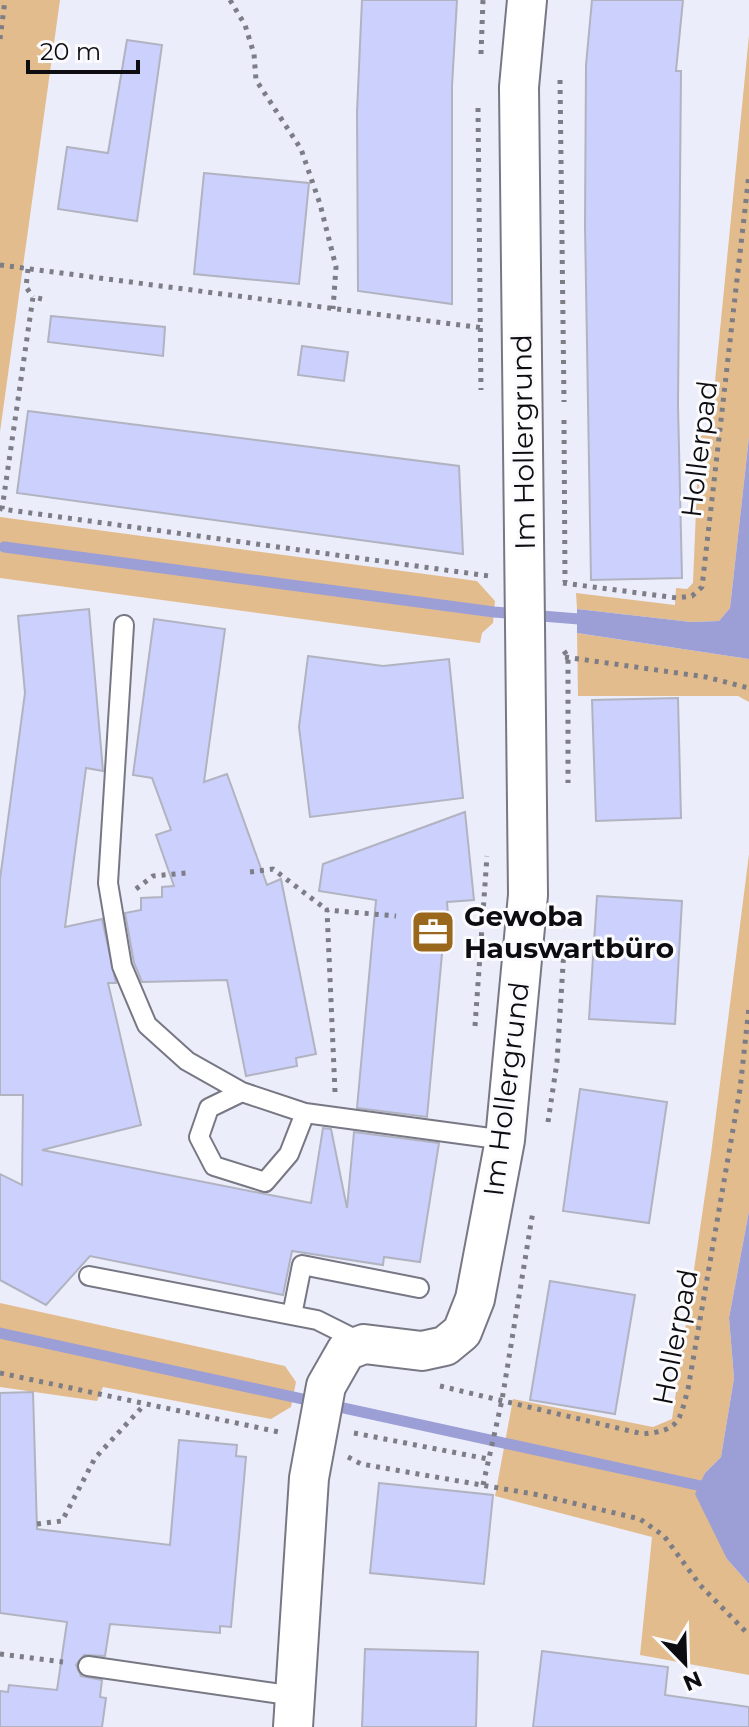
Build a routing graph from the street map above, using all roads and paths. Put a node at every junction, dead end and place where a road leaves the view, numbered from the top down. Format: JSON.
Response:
{"nodes":[{"id":1,"x":5,"y":0,"type":"edge"},
{"id":2,"x":230,"y":0,"type":"edge"},
{"id":3,"x":527,"y":0,"type":"edge"},
{"id":4,"x":0,"y":39,"type":"edge"},
{"id":5,"x":560,"y":74,"type":"dead end"},
{"id":6,"x":749,"y":174,"type":"edge"},
{"id":7,"x":0,"y":265,"type":"edge"},
{"id":8,"x":28,"y":269,"type":"junction"},
{"id":9,"x":33,"y":297,"type":"junction"},
{"id":10,"x":42,"y":299,"type":"dead end"},
{"id":11,"x":333,"y":309,"type":"junction"},
{"id":12,"x":520,"y":331,"type":"junction"},
{"id":13,"x":527,"y":586,"type":"junction"},
{"id":14,"x":124,"y":625,"type":"dead end"},
{"id":15,"x":568,"y":657,"type":"dead end"},
{"id":16,"x":749,"y":688,"type":"edge"},
{"id":17,"x":487,"y":841,"type":"dead end"},
{"id":18,"x":250,"y":872,"type":"dead end"},
{"id":19,"x":186,"y":873,"type":"dead end"},
{"id":20,"x":111,"y":901,"type":"junction"},
{"id":21,"x":327,"y":910,"type":"junction"},
{"id":22,"x":396,"y":916,"type":"dead end"},
{"id":23,"x":749,"y":1007,"type":"edge"},
{"id":24,"x":474,"y":1027,"type":"dead end"},
{"id":25,"x":242,"y":1092,"type":"junction"},
{"id":26,"x":305,"y":1113,"type":"junction"},
{"id":27,"x":335,"y":1117,"type":"junction"},
{"id":28,"x":505,"y":1140,"type":"junction"},
{"id":29,"x":89,"y":1276,"type":"dead end"},
{"id":30,"x":419,"y":1288,"type":"dead end"},
{"id":31,"x":518,"y":1306,"type":"dead end"},
{"id":32,"x":292,"y":1315,"type":"junction"},
{"id":33,"x":364,"y":1344,"type":"junction"},
{"id":34,"x":0,"y":1373,"type":"edge"},
{"id":35,"x":502,"y":1400,"type":"junction"},
{"id":36,"x":145,"y":1404,"type":"junction"},
{"id":37,"x":320,"y":1416,"type":"junction"},
{"id":38,"x":360,"y":1434,"type":"dead end"},
{"id":39,"x":489,"y":1457,"type":"junction"},
{"id":40,"x":483,"y":1485,"type":"junction"},
{"id":41,"x":37,"y":1524,"type":"dead end"},
{"id":42,"x":749,"y":1635,"type":"edge"},
{"id":43,"x":0,"y":1654,"type":"edge"},
{"id":44,"x":88,"y":1666,"type":"joint"},
{"id":45,"x":294,"y":1711,"type":"edge"}],
"edges":[{"from":1,"to":4,"type":"path"},
{"from":2,"to":11,"type":"path"},
{"from":3,"to":12,"type":"street","name":"Im Hollergrund"},
{"from":5,"to":6,"type":"path","name":"Hollerpad"},
{"from":7,"to":8,"type":"path"},
{"from":8,"to":9,"type":"path"},
{"from":8,"to":11,"type":"path"},
{"from":9,"to":10,"type":"path"},
{"from":9,"to":13,"type":"path"},
{"from":11,"to":12,"type":"path"},
{"from":12,"to":13,"type":"street","name":"Im Hollergrund"},
{"from":13,"to":28,"type":"street","name":"Im Hollergrund"},
{"from":14,"to":20,"type":"lane"},
{"from":15,"to":16,"type":"path"},
{"from":17,"to":24,"type":"path"},
{"from":18,"to":21,"type":"path"},
{"from":19,"to":20,"type":"path"},
{"from":20,"to":25,"type":"lane"},
{"from":21,"to":22,"type":"path"},
{"from":21,"to":27,"type":"path"},
{"from":23,"to":35,"type":"path","name":"Hollerpad"},
{"from":25,"to":26,"type":"lane"},
{"from":25,"to":26,"type":"lane"},
{"from":26,"to":27,"type":"lane"},
{"from":27,"to":28,"type":"lane"},
{"from":28,"to":33,"type":"street","name":"Im Hollergrund"},
{"from":29,"to":32,"type":"lane"},
{"from":30,"to":32,"type":"lane"},
{"from":31,"to":35,"type":"path"},
{"from":32,"to":33,"type":"lane"},
{"from":33,"to":37,"type":"street"},
{"from":34,"to":36,"type":"path"},
{"from":35,"to":39,"type":"path"},
{"from":36,"to":37,"type":"path"},
{"from":36,"to":41,"type":"path"},
{"from":37,"to":40,"type":"path"},
{"from":37,"to":45,"type":"street"},
{"from":38,"to":39,"type":"path"},
{"from":39,"to":40,"type":"path"},
{"from":40,"to":42,"type":"path"},
{"from":43,"to":44,"type":"path"},
{"from":44,"to":45,"type":"lane"}]}
